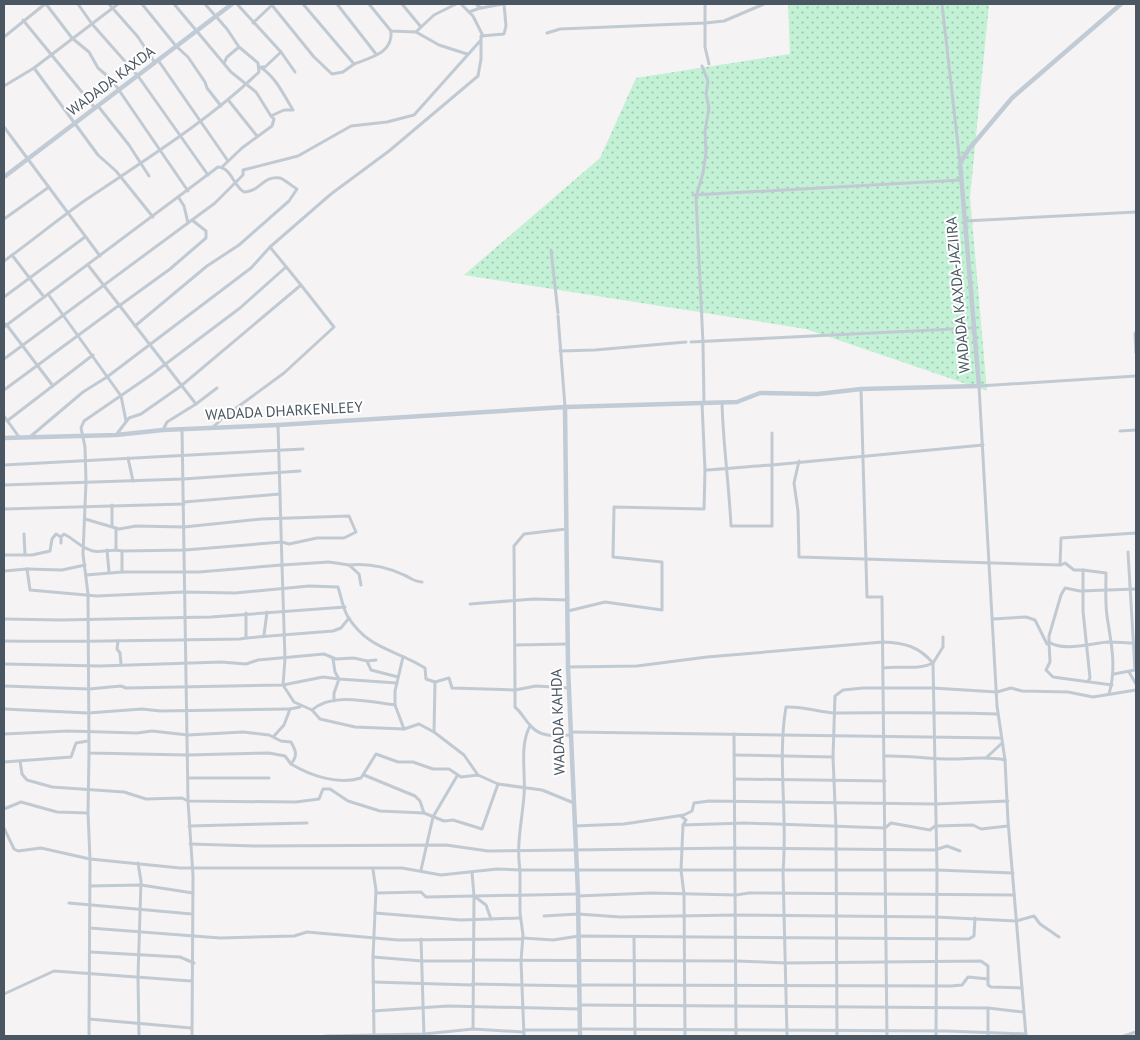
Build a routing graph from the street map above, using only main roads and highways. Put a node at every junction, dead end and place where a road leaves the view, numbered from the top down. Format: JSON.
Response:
{"nodes":[{"id":1,"x":232,"y":4,"type":"edge"},
{"id":2,"x":1121,"y":4,"type":"edge"},
{"id":3,"x":4,"y":177,"type":"edge"},
{"id":4,"x":565,"y":407,"type":"junction"},
{"id":5,"x":4,"y":438,"type":"edge"},
{"id":6,"x":580,"y":1036,"type":"edge"}],
"edges":[{"from":1,"to":3,"type":"main road","name":"WADADA KAXDA"},
{"from":2,"to":4,"type":"main road","name":"WADADA KAXDA-JAZIIRA"},
{"from":4,"to":5,"type":"main road","name":"WADADA DHARKENLEEY"},
{"from":4,"to":6,"type":"main road","name":"WADADA KAHDA"}]}
